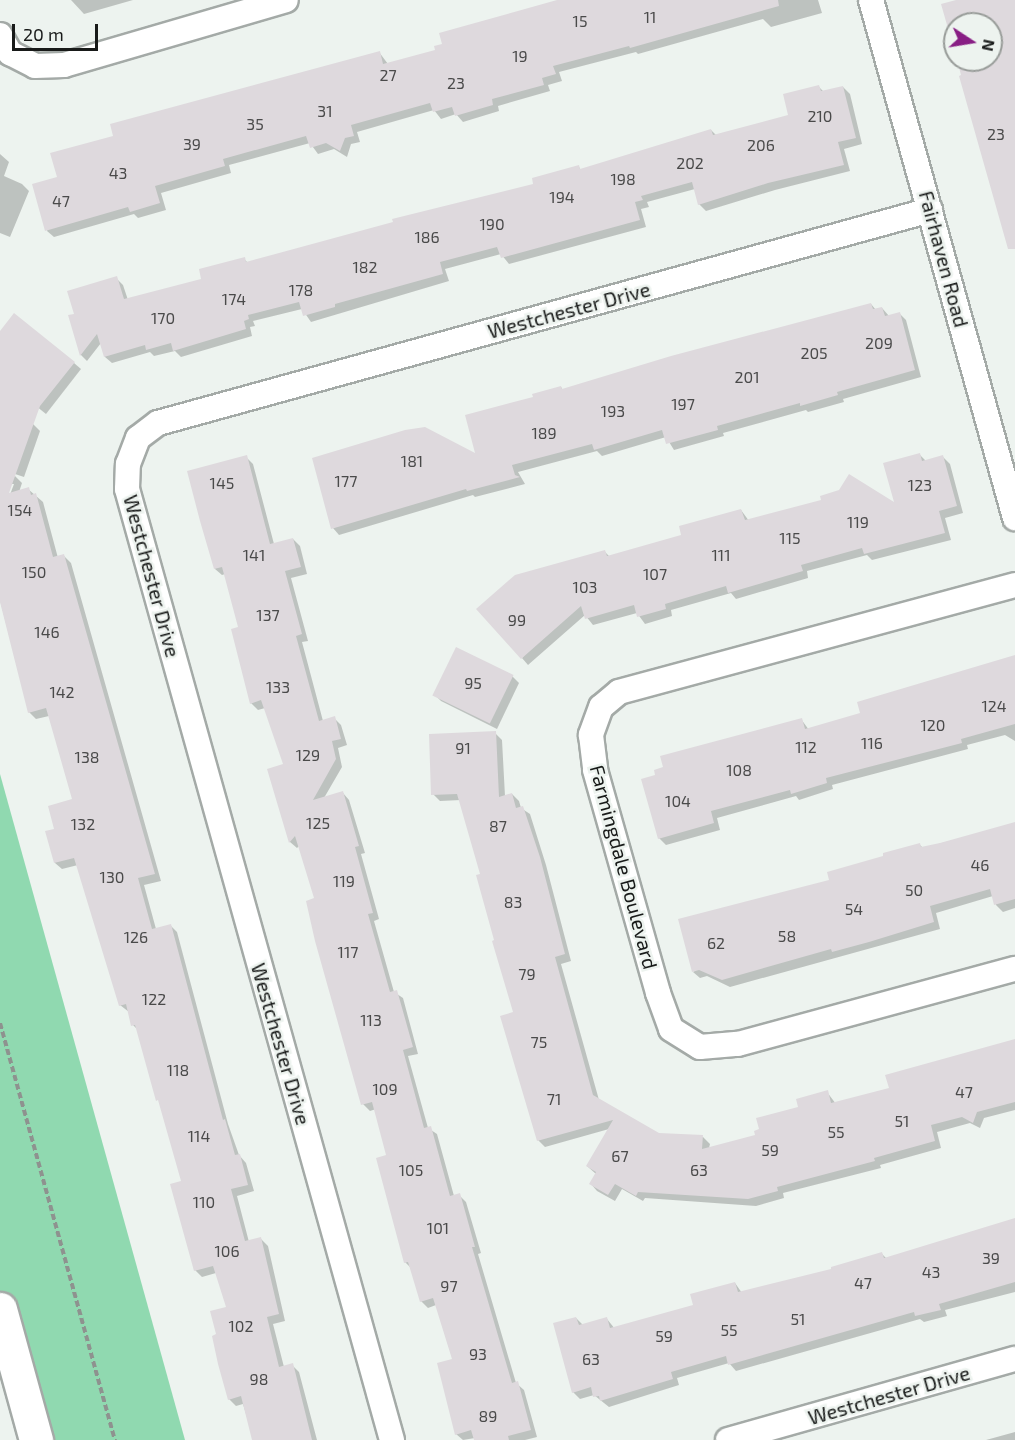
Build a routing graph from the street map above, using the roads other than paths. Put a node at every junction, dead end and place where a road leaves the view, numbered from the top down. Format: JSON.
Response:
{"nodes":[{"id":1,"x":286,"y":0,"type":"edge"},
{"id":2,"x":871,"y":0,"type":"edge"},
{"id":3,"x":0,"y":35,"type":"edge"},
{"id":4,"x":930,"y":210,"type":"junction"},
{"id":5,"x":1015,"y":518,"type":"edge"},
{"id":6,"x":1015,"y":585,"type":"edge"},
{"id":7,"x":1015,"y":969,"type":"edge"},
{"id":8,"x":0,"y":1309,"type":"edge"},
{"id":9,"x":1015,"y":1359,"type":"edge"},
{"id":10,"x":36,"y":1440,"type":"edge"},
{"id":11,"x":392,"y":1440,"type":"edge"},
{"id":12,"x":728,"y":1440,"type":"edge"}],
"edges":[{"from":1,"to":3,"type":"street"},
{"from":2,"to":4,"type":"street","name":"Fairhaven Road"},
{"from":4,"to":5,"type":"street","name":"Fairhaven Road"},
{"from":4,"to":11,"type":"street","name":"Westchester Drive"},
{"from":6,"to":7,"type":"street","name":"Farmingdale Boulevard"},
{"from":8,"to":10,"type":"main road"},
{"from":9,"to":12,"type":"street","name":"Westchester Drive"}]}
